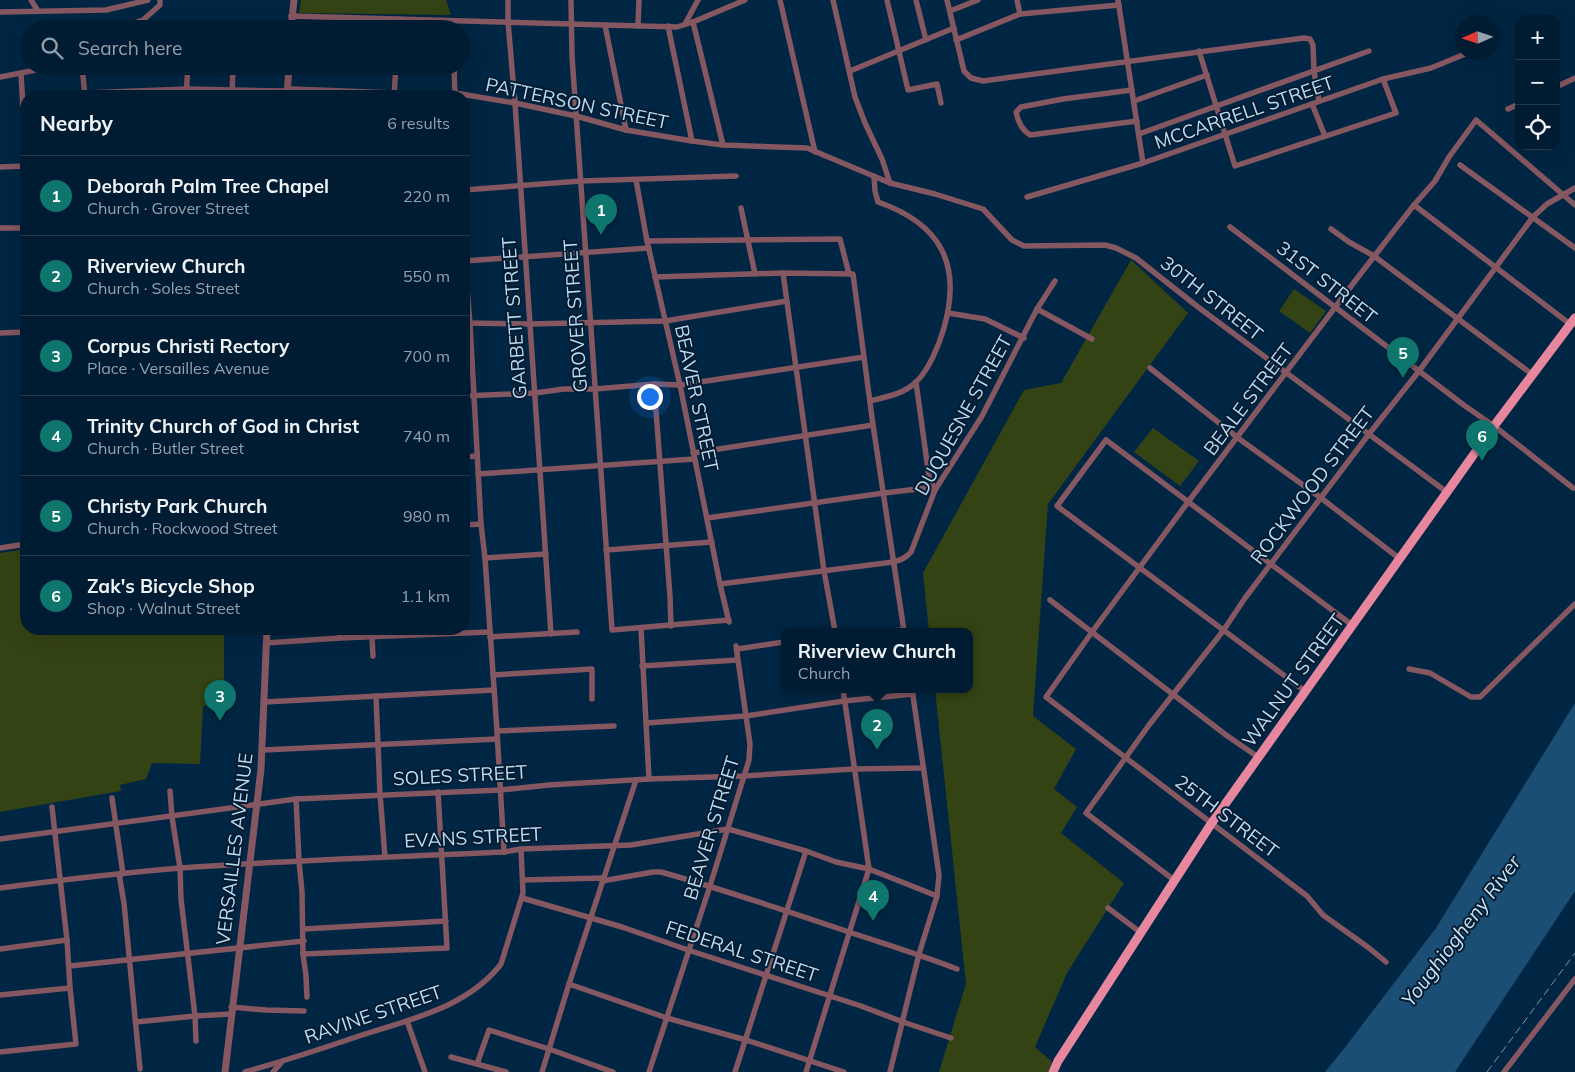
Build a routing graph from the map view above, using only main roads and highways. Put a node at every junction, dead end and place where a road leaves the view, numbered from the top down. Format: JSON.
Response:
{"nodes":[{"id":1,"x":1573,"y":322,"type":"edge"},
{"id":2,"x":1053,"y":1072,"type":"edge"}],
"edges":[{"from":1,"to":2,"type":"main road","name":"WALNUT STREET"}]}
